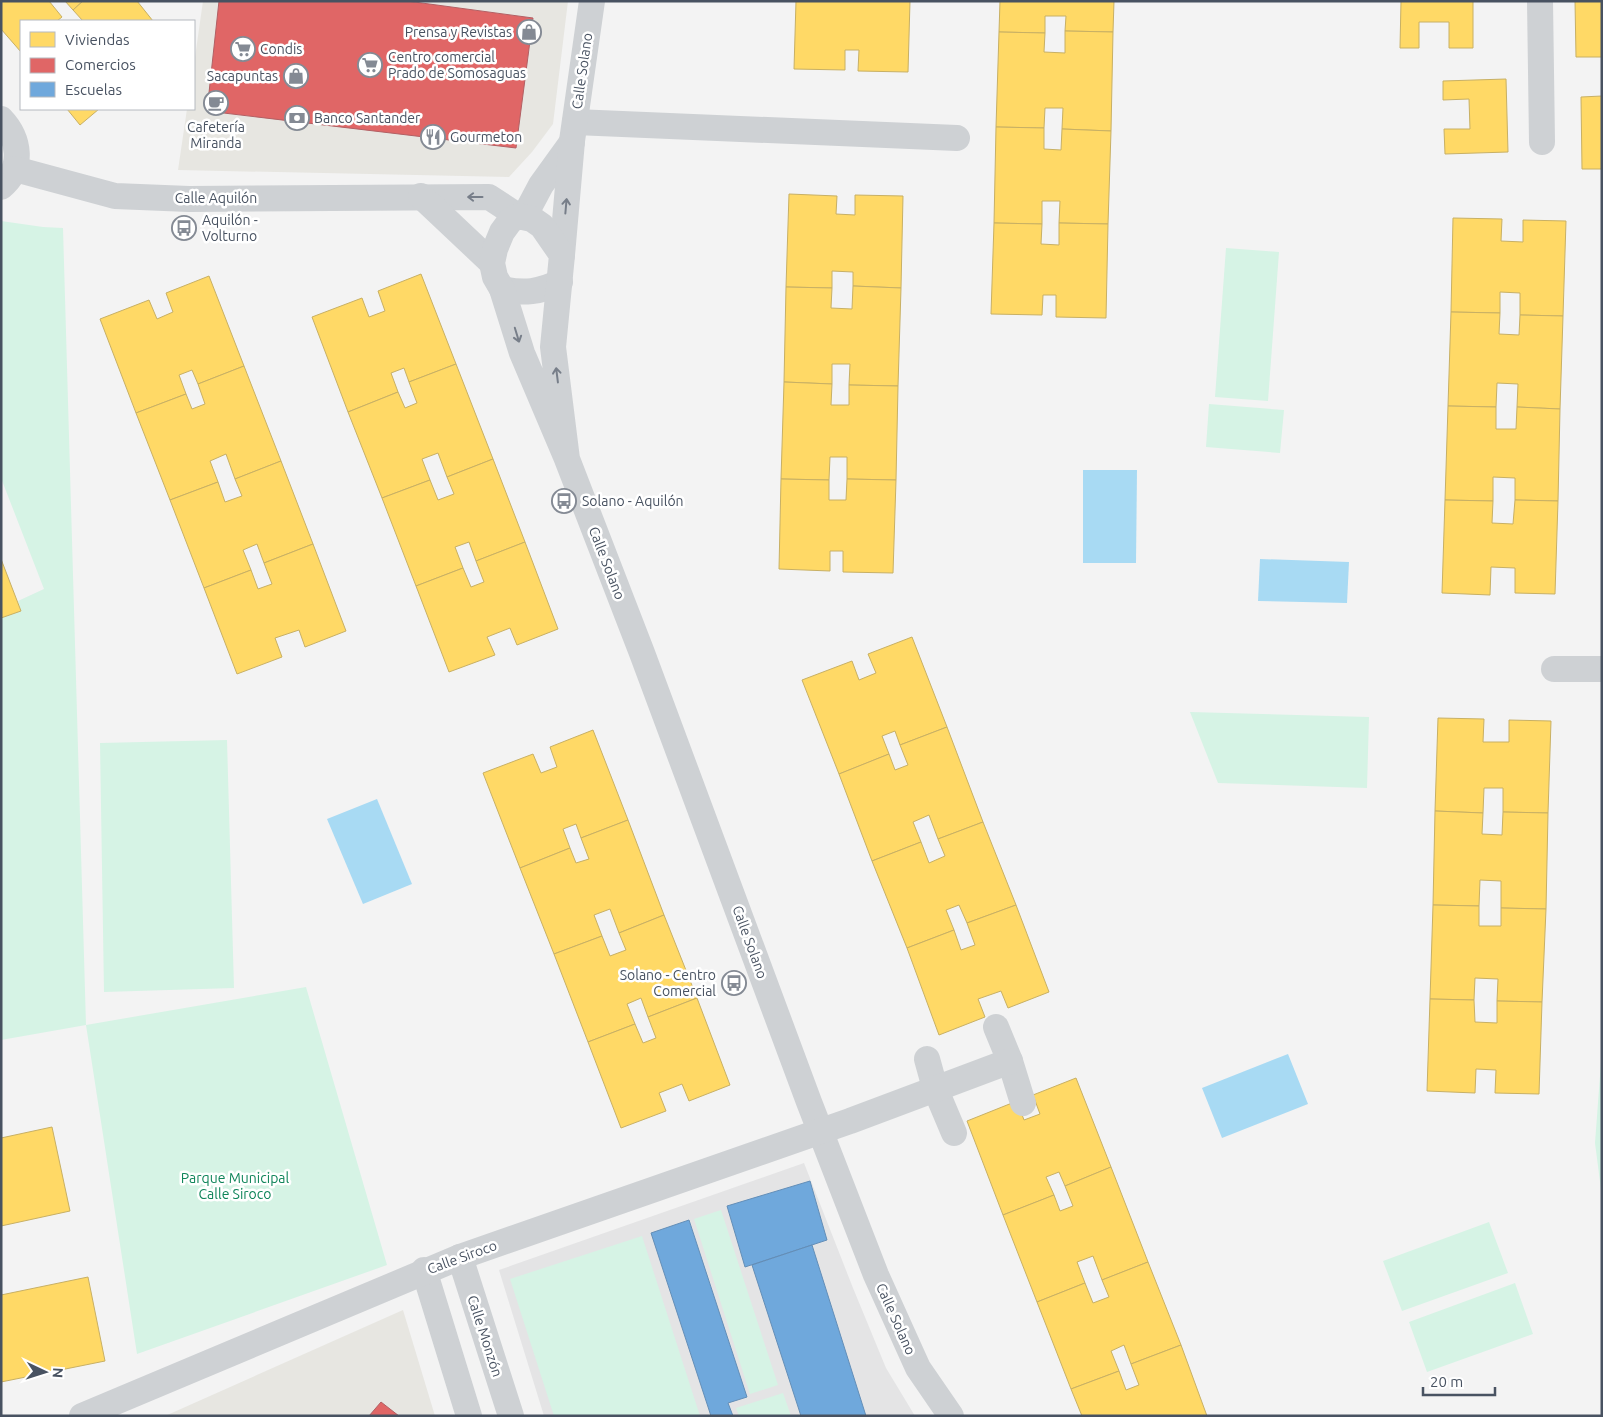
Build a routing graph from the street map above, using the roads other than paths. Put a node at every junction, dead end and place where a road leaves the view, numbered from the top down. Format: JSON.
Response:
{"nodes":[{"id":1,"x":592,"y":1,"type":"edge"},
{"id":2,"x":1540,"y":1,"type":"edge"},
{"id":3,"x":1,"y":119,"type":"edge"},
{"id":4,"x":574,"y":131,"type":"junction"},
{"id":5,"x":957,"y":138,"type":"dead end"},
{"id":6,"x":1542,"y":142,"type":"dead end"},
{"id":7,"x":8,"y":178,"type":"edge"},
{"id":8,"x":421,"y":196,"type":"junction"},
{"id":9,"x":521,"y":216,"type":"junction"},
{"id":10,"x":562,"y":255,"type":"junction"},
{"id":11,"x":492,"y":263,"type":"junction"},
{"id":12,"x":560,"y":282,"type":"junction"},
{"id":13,"x":502,"y":289,"type":"junction"},
{"id":14,"x":567,"y":458,"type":"junction"},
{"id":15,"x":1602,"y":668,"type":"edge"},
{"id":16,"x":1554,"y":669,"type":"dead end"},
{"id":17,"x":996,"y":1027,"type":"dead end"},
{"id":18,"x":927,"y":1060,"type":"dead end"},
{"id":19,"x":1010,"y":1061,"type":"junction"},
{"id":20,"x":935,"y":1088,"type":"junction"},
{"id":21,"x":1023,"y":1103,"type":"dead end"},
{"id":22,"x":820,"y":1131,"type":"junction"},
{"id":23,"x":954,"y":1133,"type":"dead end"},
{"id":24,"x":460,"y":1257,"type":"junction"},
{"id":25,"x":424,"y":1270,"type":"junction"},
{"id":26,"x":82,"y":1416,"type":"edge"},
{"id":27,"x":468,"y":1416,"type":"edge"},
{"id":28,"x":510,"y":1416,"type":"edge"},
{"id":29,"x":951,"y":1416,"type":"edge"}],
"edges":[{"from":1,"to":4,"type":"street","name":"Calle Solano"},
{"from":2,"to":6,"type":"street"},
{"from":3,"to":7,"type":"street"},
{"from":4,"to":5,"type":"street"},
{"from":4,"to":9,"type":"street","name":"Calle Solano"},
{"from":10,"to":4,"type":"street","name":"Calle Solano","one_way":true},
{"from":7,"to":8,"type":"street","name":"Calle Aquilón"},
{"from":9,"to":8,"type":"street","name":"Calle Aquilón","one_way":true},
{"from":8,"to":11,"type":"street"},
{"from":9,"to":10,"type":"street"},
{"from":9,"to":11,"type":"street","name":"Calle Solano"},
{"from":10,"to":12,"type":"street","name":"Calle Solano"},
{"from":11,"to":13,"type":"street","name":"Calle Solano"},
{"from":12,"to":13,"type":"street"},
{"from":14,"to":12,"type":"street","name":"Calle Solano","one_way":true},
{"from":13,"to":14,"type":"street","name":"Calle Solano","one_way":true},
{"from":14,"to":22,"type":"street","name":"Calle Solano"},
{"from":15,"to":16,"type":"street"},
{"from":17,"to":19,"type":"street"},
{"from":18,"to":20,"type":"street"},
{"from":19,"to":20,"type":"street","name":"Calle Siroco"},
{"from":19,"to":21,"type":"street"},
{"from":20,"to":22,"type":"street","name":"Calle Siroco"},
{"from":20,"to":23,"type":"street"},
{"from":22,"to":24,"type":"street","name":"Calle Siroco"},
{"from":22,"to":29,"type":"street","name":"Calle Solano"},
{"from":24,"to":25,"type":"street","name":"Calle Siroco"},
{"from":24,"to":28,"type":"street","name":"Calle Monzón"},
{"from":25,"to":26,"type":"street","name":"Calle Siroco"},
{"from":25,"to":27,"type":"street"}]}
